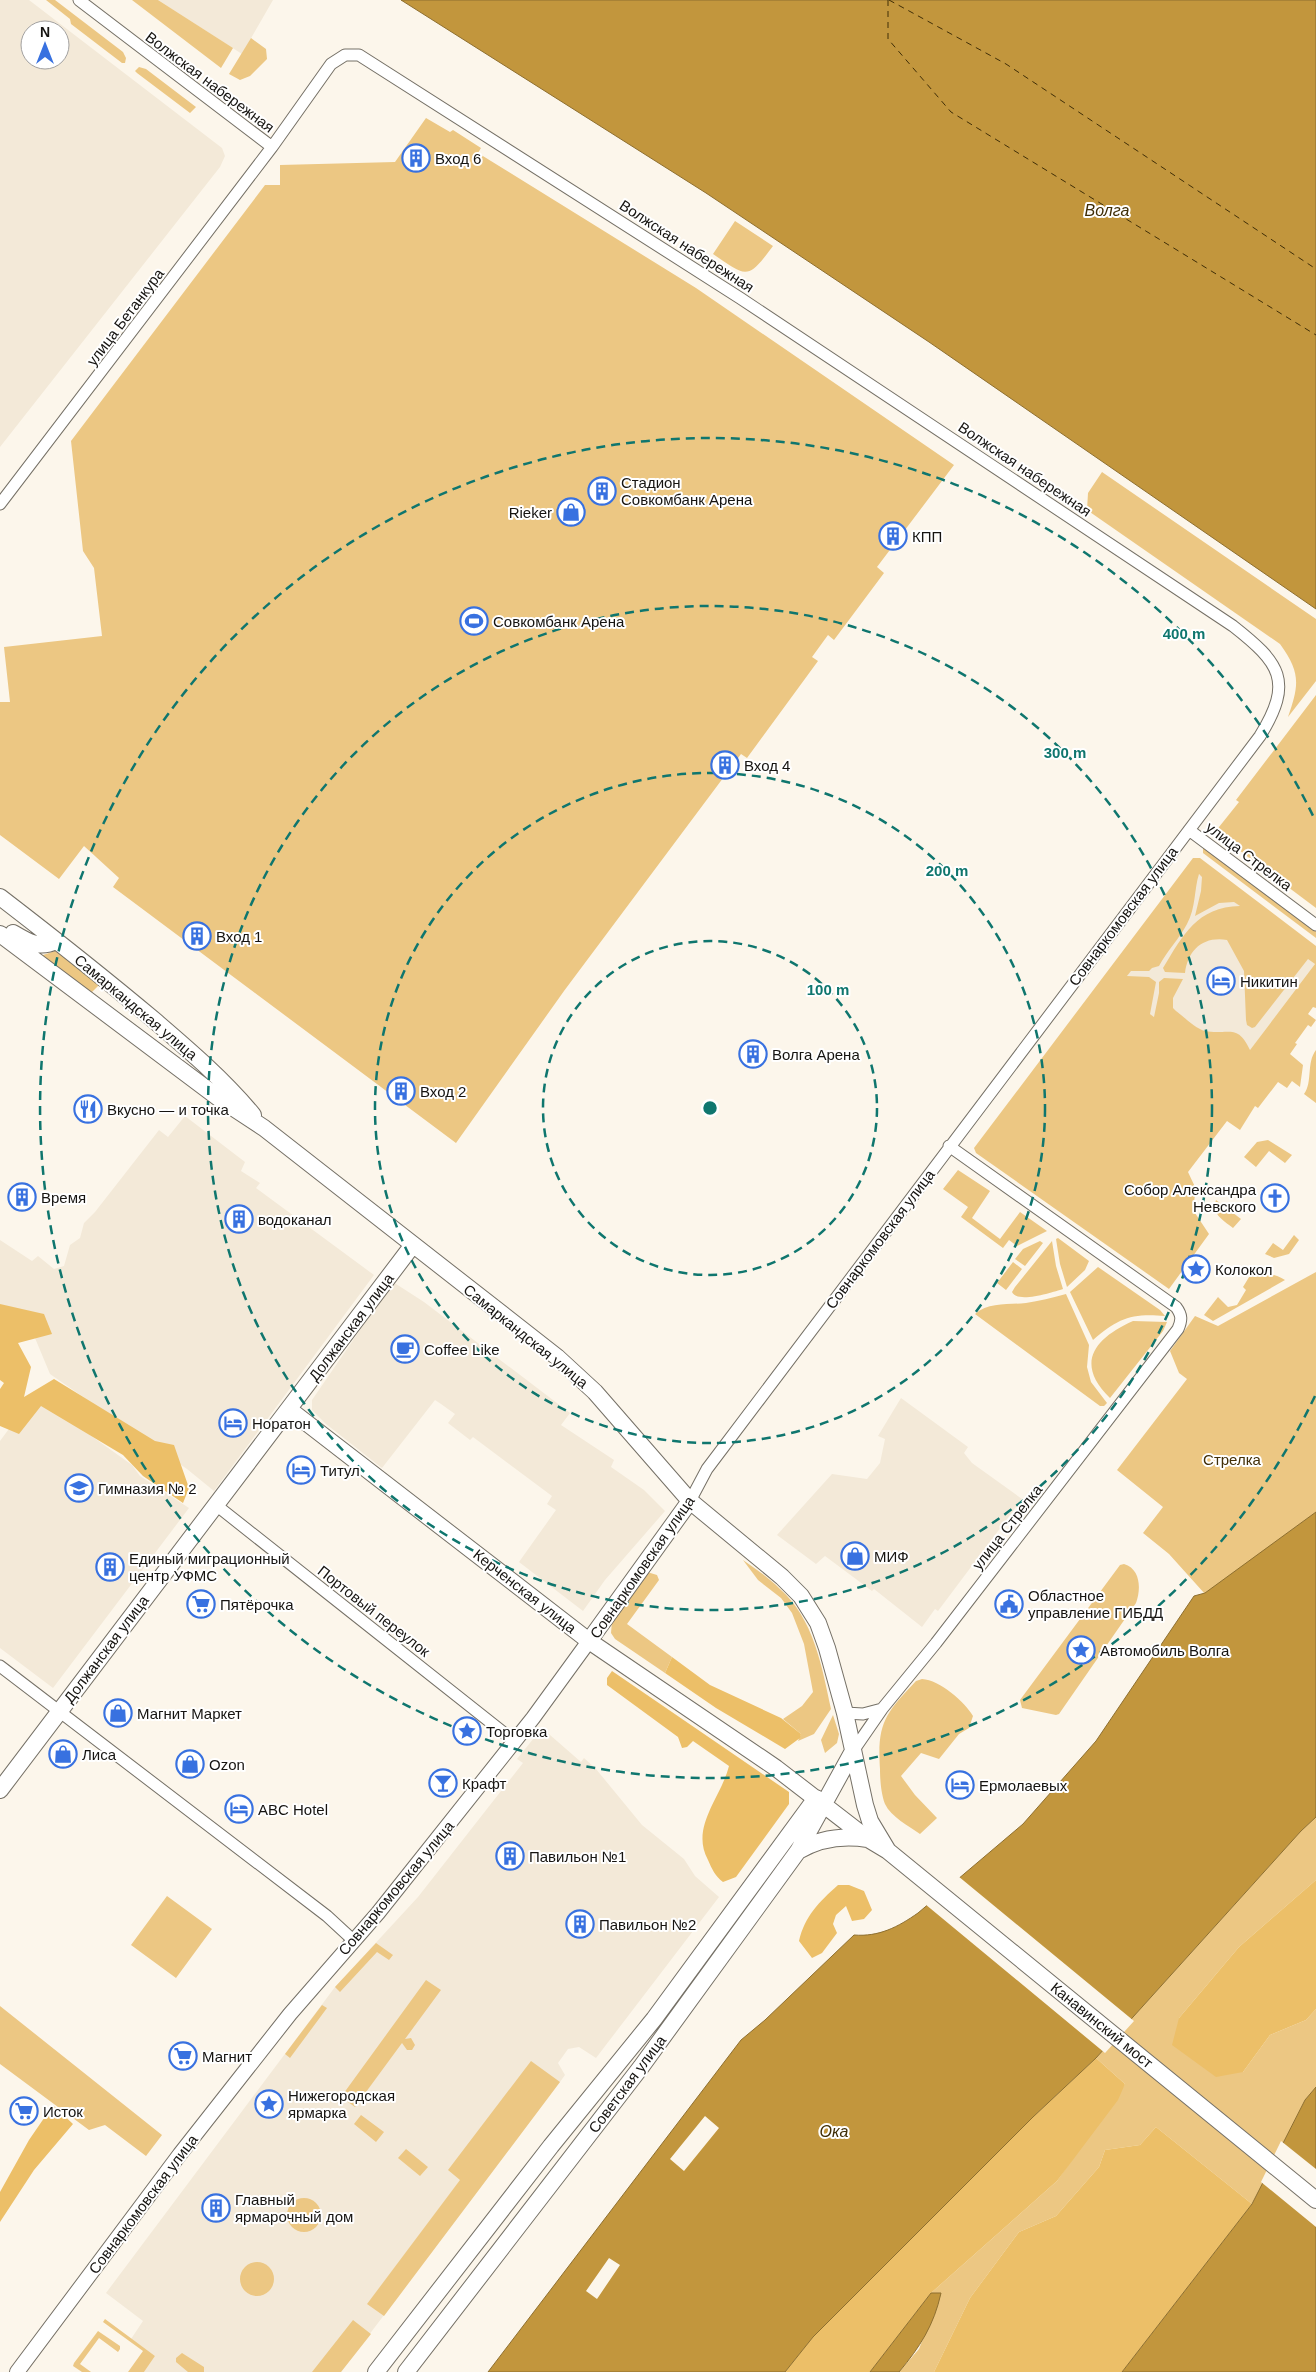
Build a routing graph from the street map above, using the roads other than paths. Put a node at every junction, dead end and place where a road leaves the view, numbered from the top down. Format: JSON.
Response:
{"nodes":[{"id":1,"x":79,"y":0,"type":"edge"},
{"id":2,"x":272,"y":147,"type":"junction"},
{"id":3,"x":0,"y":504,"type":"edge"},
{"id":4,"x":1280,"y":697,"type":"joint"},
{"id":5,"x":1189,"y":830,"type":"junction"},
{"id":6,"x":0,"y":897,"type":"edge"},
{"id":7,"x":1316,"y":925,"type":"edge"},
{"id":8,"x":0,"y":926,"type":"edge"},
{"id":9,"x":0,"y":934,"type":"edge"},
{"id":10,"x":56,"y":941,"type":"junction"},
{"id":11,"x":264,"y":1128,"type":"junction"},
{"id":12,"x":950,"y":1146,"type":"junction"},
{"id":13,"x":412,"y":1246,"type":"junction"},
{"id":14,"x":290,"y":1410,"type":"junction"},
{"id":15,"x":690,"y":1501,"type":"junction"},
{"id":16,"x":216,"y":1505,"type":"junction"},
{"id":17,"x":590,"y":1641,"type":"junction"},
{"id":18,"x":0,"y":1666,"type":"edge"},
{"id":19,"x":882,"y":1709,"type":"junction"},
{"id":20,"x":59,"y":1710,"type":"junction"},
{"id":21,"x":845,"y":1713,"type":"junction"},
{"id":22,"x":514,"y":1741,"type":"junction"},
{"id":23,"x":853,"y":1751,"type":"junction"},
{"id":24,"x":0,"y":1790,"type":"edge"},
{"id":25,"x":820,"y":1801,"type":"junction"},
{"id":26,"x":868,"y":1839,"type":"junction"},
{"id":27,"x":888,"y":1851,"type":"junction"},
{"id":28,"x":798,"y":1852,"type":"junction"},
{"id":29,"x":353,"y":1940,"type":"junction"},
{"id":30,"x":1316,"y":2200,"type":"edge"},
{"id":31,"x":17,"y":2372,"type":"edge"},
{"id":32,"x":376,"y":2372,"type":"edge"},
{"id":33,"x":406,"y":2372,"type":"edge"}],
"edges":[{"from":1,"to":2,"type":"street","name":"Волжская набережная"},
{"from":2,"to":3,"type":"street","name":"улица Бетанкура"},
{"from":2,"to":4,"type":"street","name":"Волжская набережная"},
{"from":4,"to":5,"type":"street","name":"Совнаркомовская улица"},
{"from":5,"to":7,"type":"street","name":"улица Стрелка"},
{"from":5,"to":12,"type":"street","name":"Совнаркомовская улица"},
{"from":6,"to":10,"type":"main road","name":"Самаркандская улица"},
{"from":8,"to":10,"type":"main road"},
{"from":9,"to":11,"type":"main road","name":"Самаркандская улица"},
{"from":10,"to":11,"type":"main road","name":"Самаркандская улица"},
{"from":11,"to":13,"type":"main road","name":"Самаркандская улица"},
{"from":12,"to":15,"type":"street","name":"Совнаркомовская улица"},
{"from":12,"to":19,"type":"street","name":"улица Стрелка"},
{"from":13,"to":14,"type":"main road","name":"Должанская улица"},
{"from":13,"to":15,"type":"main road","name":"Самаркандская улица"},
{"from":14,"to":16,"type":"main road","name":"Должанская улица"},
{"from":14,"to":17,"type":"main road","name":"Керченская улица"},
{"from":15,"to":17,"type":"main road","name":"Совнаркомовская улица"},
{"from":15,"to":21,"type":"main road","name":"Самаркандская улица"},
{"from":16,"to":20,"type":"main road","name":"Должанская улица"},
{"from":16,"to":22,"type":"street","name":"Портовый переулок"},
{"from":17,"to":22,"type":"street","name":"Совнаркомовская улица"},
{"from":17,"to":25,"type":"main road","name":"Керченская улица"},
{"from":18,"to":20,"type":"street"},
{"from":19,"to":21,"type":"street"},
{"from":19,"to":23,"type":"street","name":"улица Стрелка"},
{"from":20,"to":24,"type":"main road","name":"Должанская улица"},
{"from":20,"to":29,"type":"street"},
{"from":21,"to":23,"type":"main road","name":"Самаркандская улица"},
{"from":22,"to":29,"type":"street","name":"Совнаркомовская улица"},
{"from":23,"to":25,"type":"main road"},
{"from":23,"to":27,"type":"main road","name":"Самаркандская улица"},
{"from":25,"to":26,"type":"main road","name":"Керченская улица"},
{"from":25,"to":28,"type":"main road"},
{"from":25,"to":32,"type":"main road","name":"Советская улица"},
{"from":26,"to":27,"type":"main road","name":"Керченская улица"},
{"from":26,"to":28,"type":"main road","name":"Советская улица"},
{"from":27,"to":30,"type":"main road","name":"Канавинский мост"},
{"from":28,"to":33,"type":"main road","name":"Советская улица"},
{"from":29,"to":31,"type":"street","name":"Совнаркомовская улица"}]}
